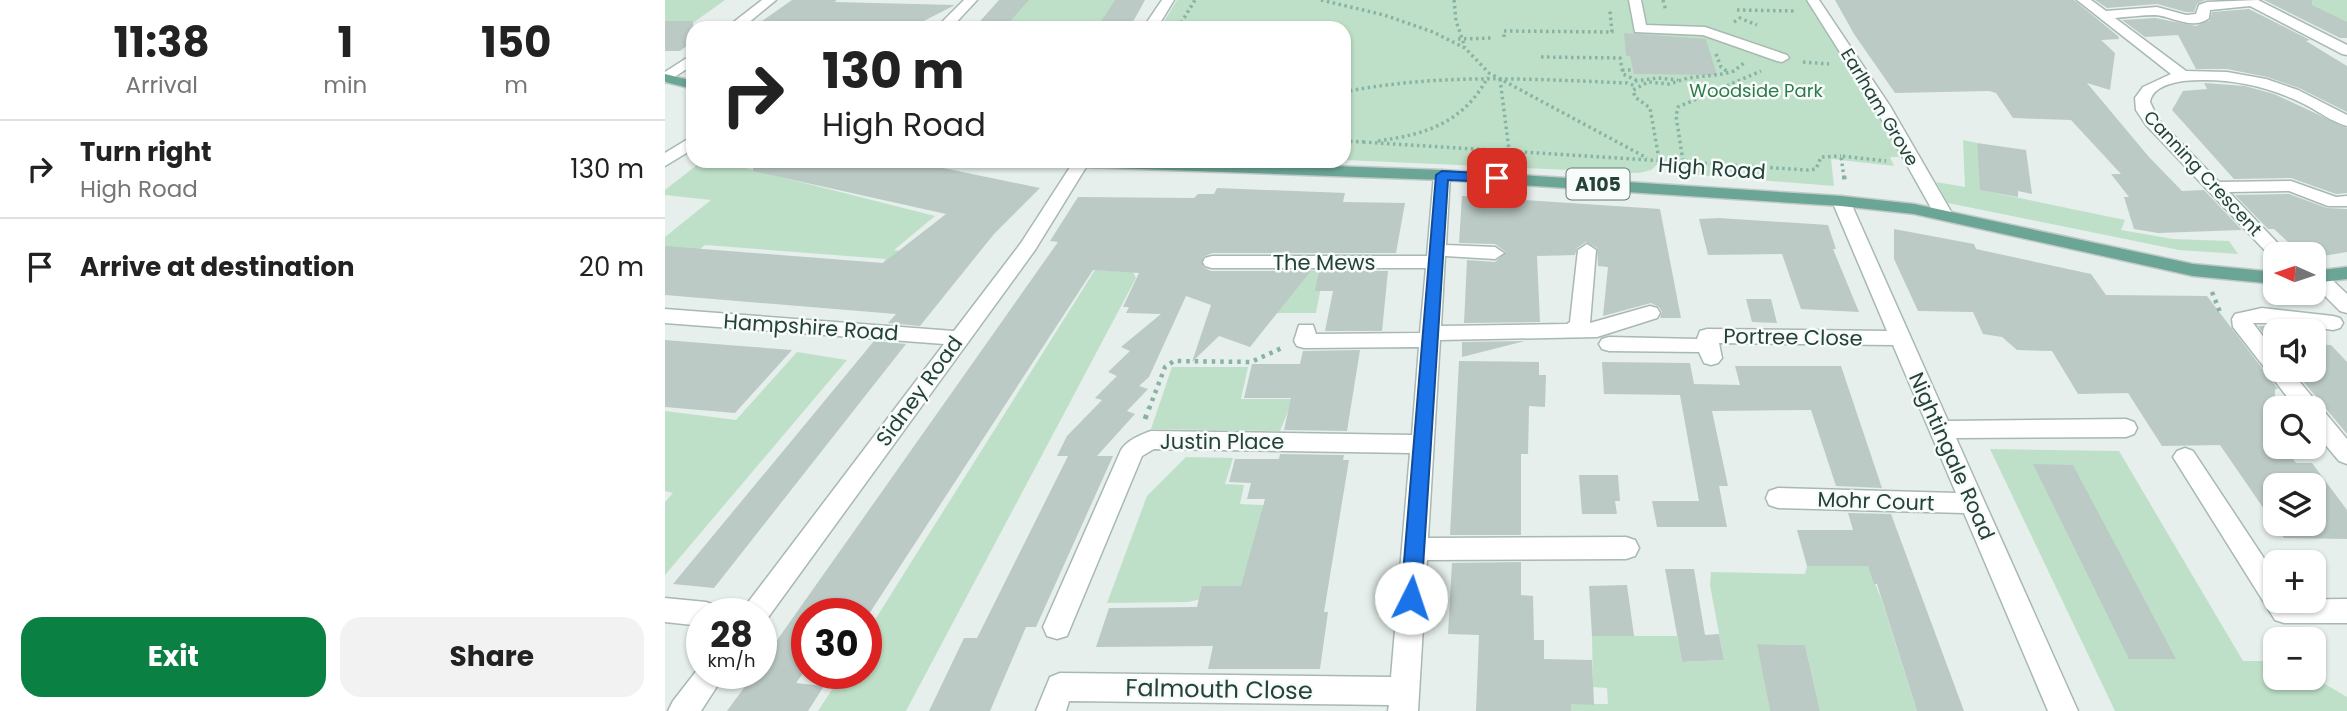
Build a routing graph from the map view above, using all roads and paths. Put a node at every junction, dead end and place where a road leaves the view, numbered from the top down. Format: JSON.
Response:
{"nodes":[{"id":1,"x":770,"y":0,"type":"edge"},
{"id":2,"x":971,"y":0,"type":"edge"},
{"id":3,"x":1168,"y":0,"type":"edge"},
{"id":4,"x":1195,"y":0,"type":"edge"},
{"id":5,"x":1321,"y":0,"type":"edge"},
{"id":6,"x":1454,"y":0,"type":"edge"},
{"id":7,"x":1635,"y":0,"type":"edge"},
{"id":8,"x":1813,"y":0,"type":"edge"},
{"id":9,"x":2083,"y":0,"type":"edge"},
{"id":10,"x":2251,"y":1,"type":"edge"},
{"id":11,"x":1455,"y":9,"type":"junction"},
{"id":12,"x":1461,"y":9,"type":"dead end"},
{"id":13,"x":1737,"y":10,"type":"dead end"},
{"id":14,"x":1610,"y":11,"type":"dead end"},
{"id":15,"x":1796,"y":11,"type":"dead end"},
{"id":16,"x":2103,"y":15,"type":"junction"},
{"id":17,"x":742,"y":21,"type":"edge"},
{"id":18,"x":950,"y":21,"type":"edge"},
{"id":19,"x":1154,"y":21,"type":"edge"},
{"id":20,"x":1182,"y":21,"type":"edge"},
{"id":21,"x":1492,"y":37,"type":"dead end"},
{"id":22,"x":1504,"y":37,"type":"dead end"},
{"id":23,"x":1460,"y":38,"type":"junction"},
{"id":24,"x":1447,"y":39,"type":"junction"},
{"id":25,"x":1465,"y":48,"type":"junction"},
{"id":26,"x":2347,"y":51,"type":"edge"},
{"id":27,"x":1541,"y":57,"type":"dead end"},
{"id":28,"x":1789,"y":60,"type":"joint"},
{"id":29,"x":686,"y":63,"type":"edge"},
{"id":30,"x":1745,"y":63,"type":"dead end"},
{"id":31,"x":1830,"y":64,"type":"dead end"},
{"id":32,"x":1768,"y":68,"type":"dead end"},
{"id":33,"x":1622,"y":70,"type":"junction"},
{"id":34,"x":1633,"y":70,"type":"dead end"},
{"id":35,"x":1489,"y":73,"type":"junction"},
{"id":36,"x":2183,"y":76,"type":"junction"},
{"id":37,"x":666,"y":78,"type":"edge"},
{"id":38,"x":1488,"y":78,"type":"junction"},
{"id":39,"x":1500,"y":79,"type":"junction"},
{"id":40,"x":1636,"y":80,"type":"junction"},
{"id":41,"x":1658,"y":80,"type":"junction"},
{"id":42,"x":686,"y":83,"type":"edge"},
{"id":43,"x":1627,"y":83,"type":"junction"},
{"id":44,"x":1636,"y":86,"type":"junction"},
{"id":45,"x":1351,"y":91,"type":"edge"},
{"id":46,"x":2347,"y":121,"type":"edge"},
{"id":47,"x":1351,"y":141,"type":"edge"},
{"id":48,"x":1363,"y":142,"type":"junction"},
{"id":49,"x":686,"y":146,"type":"edge"},
{"id":50,"x":1509,"y":150,"type":"junction"},
{"id":51,"x":1841,"y":156,"type":"junction"},
{"id":52,"x":1649,"y":159,"type":"junction"},
{"id":53,"x":1659,"y":159,"type":"junction"},
{"id":54,"x":1886,"y":160,"type":"dead end"},
{"id":55,"x":665,"y":161,"type":"edge"},
{"id":56,"x":1682,"y":161,"type":"junction"},
{"id":57,"x":1062,"y":168,"type":"edge"},
{"id":58,"x":1239,"y":168,"type":"edge"},
{"id":59,"x":1442,"y":175,"type":"junction"},
{"id":60,"x":2214,"y":187,"type":"junction"},
{"id":61,"x":1844,"y":195,"type":"junction"},
{"id":62,"x":2347,"y":201,"type":"edge"},
{"id":63,"x":1944,"y":215,"type":"junction"},
{"id":64,"x":2267,"y":242,"type":"edge"},
{"id":65,"x":1587,"y":250,"type":"dead end"},
{"id":66,"x":1495,"y":253,"type":"dead end"},
{"id":67,"x":1436,"y":256,"type":"junction"},
{"id":68,"x":1212,"y":262,"type":"dead end"},
{"id":69,"x":2347,"y":273,"type":"edge"},
{"id":70,"x":2326,"y":276,"type":"edge"},
{"id":71,"x":2263,"y":277,"type":"edge"},
{"id":72,"x":2326,"y":286,"type":"edge"},
{"id":73,"x":2215,"y":298,"type":"dead end"},
{"id":74,"x":2347,"y":306,"type":"edge"},
{"id":75,"x":2220,"y":312,"type":"dead end"},
{"id":76,"x":1650,"y":313,"type":"dead end"},
{"id":77,"x":665,"y":316,"type":"edge"},
{"id":78,"x":2310,"y":319,"type":"edge"},
{"id":79,"x":2326,"y":322,"type":"edge"},
{"id":80,"x":2333,"y":323,"type":"dead end"},
{"id":81,"x":1571,"y":331,"type":"junction"},
{"id":82,"x":1305,"y":335,"type":"joint"},
{"id":83,"x":1430,"y":337,"type":"junction"},
{"id":84,"x":958,"y":338,"type":"junction"},
{"id":85,"x":1901,"y":338,"type":"junction"},
{"id":86,"x":1609,"y":344,"type":"dead end"},
{"id":87,"x":2263,"y":352,"type":"edge"},
{"id":88,"x":2288,"y":382,"type":"edge"},
{"id":89,"x":2299,"y":396,"type":"edge"},
{"id":90,"x":2126,"y":428,"type":"dead end"},
{"id":91,"x":1941,"y":430,"type":"junction"},
{"id":92,"x":2326,"y":430,"type":"edge"},
{"id":93,"x":1422,"y":444,"type":"junction"},
{"id":94,"x":1133,"y":450,"type":"junction"},
{"id":95,"x":2347,"y":455,"type":"edge"},
{"id":96,"x":2185,"y":457,"type":"dead end"},
{"id":97,"x":1778,"y":498,"type":"dead end"},
{"id":98,"x":1973,"y":503,"type":"junction"},
{"id":99,"x":1415,"y":548,"type":"junction"},
{"id":100,"x":1626,"y":548,"type":"dead end"},
{"id":101,"x":2263,"y":579,"type":"edge"},
{"id":102,"x":767,"y":598,"type":"edge"},
{"id":103,"x":665,"y":610,"type":"edge"},
{"id":104,"x":2326,"y":611,"type":"edge"},
{"id":105,"x":2347,"y":611,"type":"edge"},
{"id":106,"x":686,"y":612,"type":"edge"},
{"id":107,"x":1057,"y":626,"type":"dead end"},
{"id":108,"x":700,"y":689,"type":"edge"},
{"id":109,"x":1403,"y":701,"type":"edge"},
{"id":110,"x":683,"y":711,"type":"edge"},
{"id":111,"x":1051,"y":711,"type":"edge"},
{"id":112,"x":2063,"y":711,"type":"edge"}],
"edges":[{"from":1,"to":17,"type":"street"},
{"from":2,"to":18,"type":"street"},
{"from":3,"to":19,"type":"street"},
{"from":4,"to":20,"type":"path"},
{"from":5,"to":24,"type":"path"},
{"from":6,"to":11,"type":"path"},
{"from":7,"to":28,"type":"street"},
{"from":8,"to":63,"type":"street","name":"Earlham Grove"},
{"from":9,"to":16,"type":"street"},
{"from":10,"to":16,"type":"street"},
{"from":10,"to":26,"type":"street"},
{"from":11,"to":12,"type":"path"},
{"from":11,"to":23,"type":"path"},
{"from":13,"to":15,"type":"path"},
{"from":14,"to":22,"type":"path"},
{"from":16,"to":36,"type":"street"},
{"from":21,"to":23,"type":"path"},
{"from":23,"to":24,"type":"path"},
{"from":23,"to":25,"type":"path"},
{"from":24,"to":25,"type":"path"},
{"from":25,"to":35,"type":"path"},
{"from":27,"to":33,"type":"path"},
{"from":28,"to":31,"type":"path"},
{"from":29,"to":37,"type":"street"},
{"from":30,"to":41,"type":"path"},
{"from":32,"to":56,"type":"path"},
{"from":33,"to":34,"type":"path"},
{"from":33,"to":40,"type":"path"},
{"from":35,"to":38,"type":"path"},
{"from":35,"to":39,"type":"path"},
{"from":36,"to":46,"type":"street","name":"Canning Crescent"},
{"from":36,"to":60,"type":"street","name":"Canning Crescent"},
{"from":37,"to":42,"type":"main road"},
{"from":38,"to":39,"type":"path"},
{"from":38,"to":45,"type":"path"},
{"from":38,"to":48,"type":"path"},
{"from":39,"to":43,"type":"path"},
{"from":39,"to":50,"type":"path"},
{"from":39,"to":52,"type":"path"},
{"from":40,"to":41,"type":"path"},
{"from":40,"to":43,"type":"path"},
{"from":41,"to":44,"type":"path"},
{"from":43,"to":44,"type":"path"},
{"from":44,"to":53,"type":"path"},
{"from":47,"to":48,"type":"path"},
{"from":48,"to":50,"type":"path"},
{"from":49,"to":55,"type":"street"},
{"from":50,"to":52,"type":"path"},
{"from":51,"to":54,"type":"path"},
{"from":51,"to":56,"type":"path"},
{"from":51,"to":61,"type":"path"},
{"from":52,"to":53,"type":"path"},
{"from":53,"to":56,"type":"path"},
{"from":57,"to":84,"type":"street","name":"Sidney Road"},
{"from":58,"to":59,"type":"main road","name":"High Road","number":"A105"},
{"from":59,"to":61,"type":"main road","name":"High Road","number":"A105"},
{"from":59,"to":67,"type":"street"},
{"from":60,"to":62,"type":"street"},
{"from":60,"to":64,"type":"street","name":"Canning Crescent"},
{"from":61,"to":63,"type":"main road","name":"High Road","number":"A105"},
{"from":61,"to":85,"type":"street","name":"Nightingale Road"},
{"from":63,"to":71,"type":"main road","name":"High Road","number":"A105"},
{"from":65,"to":81,"type":"street"},
{"from":66,"to":67,"type":"street","name":"The Mews"},
{"from":67,"to":68,"type":"street","name":"The Mews"},
{"from":67,"to":83,"type":"street"},
{"from":69,"to":70,"type":"main road"},
{"from":72,"to":74,"type":"street"},
{"from":73,"to":75,"type":"path"},
{"from":76,"to":81,"type":"street"},
{"from":77,"to":84,"type":"street","name":"Hampshire Road"},
{"from":78,"to":87,"type":"street"},
{"from":79,"to":80,"type":"street"},
{"from":81,"to":83,"type":"street"},
{"from":82,"to":83,"type":"street"},
{"from":82,"to":94,"type":"path"},
{"from":83,"to":93,"type":"street"},
{"from":84,"to":102,"type":"street","name":"Sidney Road"},
{"from":85,"to":86,"type":"street","name":"Portree Close"},
{"from":85,"to":91,"type":"street","name":"Nightingale Road"},
{"from":88,"to":89,"type":"street"},
{"from":90,"to":91,"type":"street"},
{"from":91,"to":98,"type":"street","name":"Nightingale Road"},
{"from":92,"to":95,"type":"street"},
{"from":93,"to":94,"type":"street","name":"Justin Place"},
{"from":93,"to":99,"type":"street"},
{"from":94,"to":107,"type":"street","name":"Justin Place"},
{"from":96,"to":101,"type":"street"},
{"from":97,"to":98,"type":"street","name":"Mohr Court"},
{"from":98,"to":112,"type":"street","name":"Nightingale Road"},
{"from":99,"to":100,"type":"street"},
{"from":99,"to":109,"type":"street"},
{"from":103,"to":106,"type":"street"},
{"from":104,"to":105,"type":"street"},
{"from":108,"to":110,"type":"street"},
{"from":109,"to":111,"type":"street","name":"Falmouth Close"}]}
